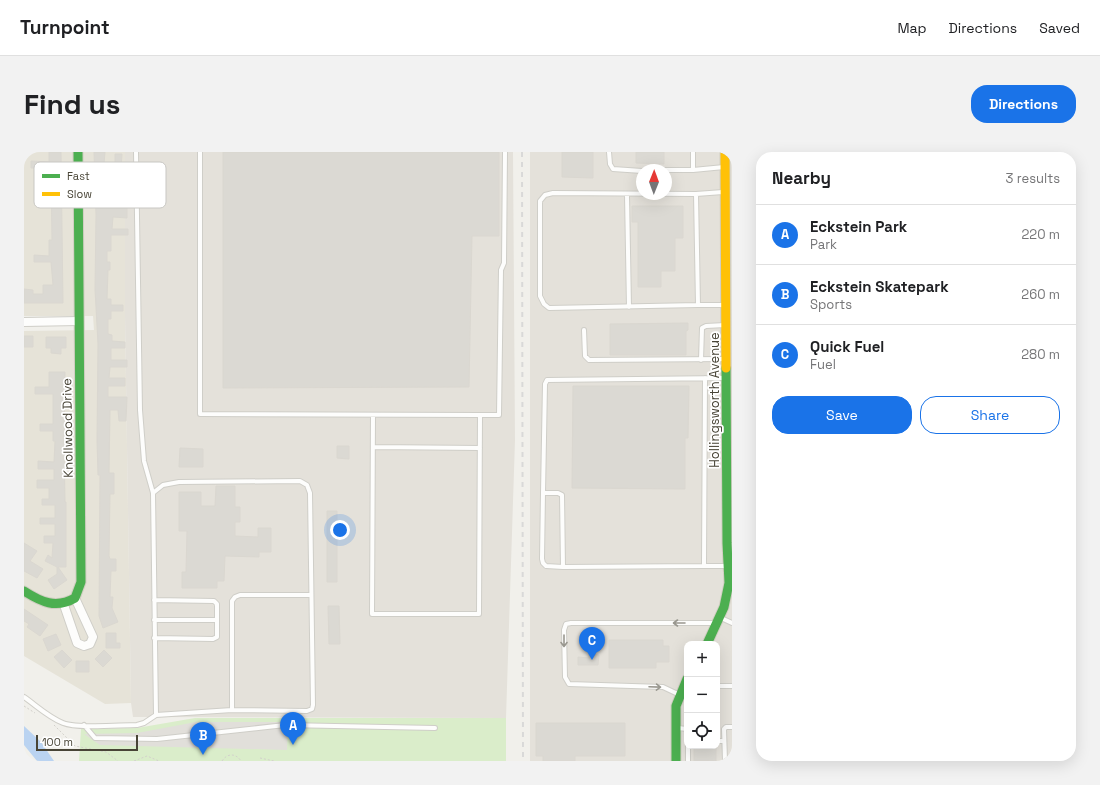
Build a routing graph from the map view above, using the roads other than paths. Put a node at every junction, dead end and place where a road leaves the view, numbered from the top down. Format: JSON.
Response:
{"nodes":[{"id":1,"x":78,"y":152,"type":"edge"},
{"id":2,"x":136,"y":152,"type":"edge"},
{"id":3,"x":200,"y":152,"type":"edge"},
{"id":4,"x":505,"y":152,"type":"edge"},
{"id":5,"x":609,"y":152,"type":"edge"},
{"id":6,"x":693,"y":152,"type":"edge"},
{"id":7,"x":725,"y":152,"type":"edge"},
{"id":8,"x":78,"y":162,"type":"edge"},
{"id":9,"x":136,"y":162,"type":"edge"},
{"id":10,"x":725,"y":167,"type":"junction"},
{"id":11,"x":672,"y":170,"type":"edge"},
{"id":12,"x":693,"y":170,"type":"junction"},
{"id":13,"x":636,"y":171,"type":"edge"},
{"id":14,"x":726,"y":192,"type":"junction"},
{"id":15,"x":696,"y":194,"type":"junction"},
{"id":16,"x":627,"y":195,"type":"junction"},
{"id":17,"x":78,"y":208,"type":"edge"},
{"id":18,"x":137,"y":208,"type":"edge"},
{"id":19,"x":727,"y":305,"type":"junction"},
{"id":20,"x":698,"y":306,"type":"junction"},
{"id":21,"x":629,"y":307,"type":"junction"},
{"id":22,"x":79,"y":321,"type":"junction"},
{"id":23,"x":24,"y":322,"type":"edge"},
{"id":24,"x":727,"y":325,"type":"junction"},
{"id":25,"x":584,"y":330,"type":"dead end"},
{"id":26,"x":726,"y":359,"type":"junction"},
{"id":27,"x":701,"y":360,"type":"junction"},
{"id":28,"x":705,"y":378,"type":"junction"},
{"id":29,"x":726,"y":378,"type":"junction"},
{"id":30,"x":373,"y":415,"type":"junction"},
{"id":31,"x":480,"y":415,"type":"junction"},
{"id":32,"x":373,"y":447,"type":"junction"},
{"id":33,"x":480,"y":448,"type":"junction"},
{"id":34,"x":153,"y":493,"type":"junction"},
{"id":35,"x":543,"y":493,"type":"junction"},
{"id":36,"x":704,"y":566,"type":"junction"},
{"id":37,"x":728,"y":566,"type":"junction"},
{"id":38,"x":563,"y":567,"type":"junction"},
{"id":39,"x":731,"y":582,"type":"edge"},
{"id":40,"x":24,"y":591,"type":"edge"},
{"id":41,"x":312,"y":595,"type":"junction"},
{"id":42,"x":75,"y":598,"type":"junction"},
{"id":43,"x":154,"y":600,"type":"junction"},
{"id":44,"x":64,"y":605,"type":"junction"},
{"id":45,"x":154,"y":620,"type":"junction"},
{"id":46,"x":217,"y":620,"type":"junction"},
{"id":47,"x":719,"y":620,"type":"junction"},
{"id":48,"x":732,"y":623,"type":"edge"},
{"id":49,"x":154,"y":638,"type":"junction"},
{"id":50,"x":708,"y":641,"type":"edge"},
{"id":51,"x":684,"y":686,"type":"edge"},
{"id":52,"x":720,"y":686,"type":"edge"},
{"id":53,"x":732,"y":686,"type":"edge"},
{"id":54,"x":680,"y":695,"type":"junction"},
{"id":55,"x":24,"y":697,"type":"edge"},
{"id":56,"x":232,"y":710,"type":"junction"},
{"id":57,"x":156,"y":716,"type":"junction"},
{"id":58,"x":84,"y":725,"type":"junction"},
{"id":59,"x":732,"y":727,"type":"edge"},
{"id":60,"x":435,"y":728,"type":"dead end"},
{"id":61,"x":676,"y":728,"type":"junction"},
{"id":62,"x":684,"y":729,"type":"edge"},
{"id":63,"x":720,"y":741,"type":"edge"},
{"id":64,"x":724,"y":741,"type":"junction"},
{"id":65,"x":688,"y":749,"type":"edge"},
{"id":66,"x":676,"y":761,"type":"edge"},
{"id":67,"x":688,"y":761,"type":"edge"},
{"id":68,"x":725,"y":761,"type":"edge"}],
"edges":[{"from":1,"to":8,"type":"street","name":"Knollwood Drive"},
{"from":2,"to":9,"type":"lane"},
{"from":3,"to":30,"type":"lane"},
{"from":4,"to":31,"type":"lane"},
{"from":5,"to":13,"type":"lane"},
{"from":6,"to":12,"type":"lane"},
{"from":7,"to":10,"type":"street","name":"Hollingsworth Avenue"},
{"from":10,"to":12,"type":"lane"},
{"from":10,"to":14,"type":"street","name":"Hollingsworth Avenue"},
{"from":11,"to":12,"type":"lane"},
{"from":14,"to":15,"type":"lane"},
{"from":14,"to":19,"type":"street","name":"Hollingsworth Avenue"},
{"from":15,"to":16,"type":"lane"},
{"from":15,"to":20,"type":"lane"},
{"from":16,"to":21,"type":"lane"},
{"from":16,"to":21,"type":"lane"},
{"from":17,"to":22,"type":"street","name":"Knollwood Drive"},
{"from":18,"to":34,"type":"lane"},
{"from":19,"to":20,"type":"lane"},
{"from":19,"to":24,"type":"street","name":"Hollingsworth Avenue"},
{"from":20,"to":21,"type":"lane"},
{"from":22,"to":23,"type":"street"},
{"from":22,"to":42,"type":"street","name":"Knollwood Drive"},
{"from":24,"to":26,"type":"street","name":"Hollingsworth Avenue"},
{"from":24,"to":27,"type":"lane"},
{"from":25,"to":27,"type":"lane"},
{"from":26,"to":27,"type":"lane"},
{"from":26,"to":29,"type":"street","name":"Hollingsworth Avenue"},
{"from":28,"to":29,"type":"lane"},
{"from":28,"to":35,"type":"lane"},
{"from":28,"to":36,"type":"lane"},
{"from":29,"to":37,"type":"street","name":"Hollingsworth Avenue"},
{"from":30,"to":31,"type":"lane"},
{"from":30,"to":32,"type":"lane"},
{"from":31,"to":33,"type":"lane"},
{"from":32,"to":33,"type":"lane"},
{"from":32,"to":33,"type":"lane"},
{"from":34,"to":41,"type":"lane"},
{"from":34,"to":43,"type":"lane"},
{"from":35,"to":38,"type":"lane"},
{"from":35,"to":38,"type":"lane"},
{"from":36,"to":37,"type":"lane"},
{"from":36,"to":38,"type":"lane"},
{"from":37,"to":39,"type":"street","name":"Hollingsworth Avenue"},
{"from":39,"to":47,"type":"street","name":"Hollingsworth Avenue"},
{"from":40,"to":44,"type":"street"},
{"from":41,"to":56,"type":"lane"},
{"from":41,"to":56,"type":"lane"},
{"from":42,"to":44,"type":"street"},
{"from":42,"to":44,"type":"street"},
{"from":43,"to":45,"type":"lane"},
{"from":43,"to":46,"type":"lane"},
{"from":45,"to":46,"type":"lane"},
{"from":45,"to":49,"type":"lane"},
{"from":46,"to":49,"type":"lane"},
{"from":47,"to":48,"type":"lane"},
{"from":47,"to":50,"type":"street","name":"Hollingsworth Avenue"},
{"from":47,"to":54,"type":"lane","one_way":true},
{"from":49,"to":57,"type":"lane"},
{"from":51,"to":54,"type":"street"},
{"from":52,"to":53,"type":"lane"},
{"from":54,"to":61,"type":"street"},
{"from":55,"to":58,"type":"lane"},
{"from":56,"to":57,"type":"lane"},
{"from":57,"to":58,"type":"lane"},
{"from":58,"to":60,"type":"lane"},
{"from":59,"to":64,"type":"lane"},
{"from":61,"to":62,"type":"lane"},
{"from":61,"to":66,"type":"street"},
{"from":63,"to":64,"type":"lane"},
{"from":64,"to":68,"type":"lane"},
{"from":65,"to":67,"type":"lane"}]}
